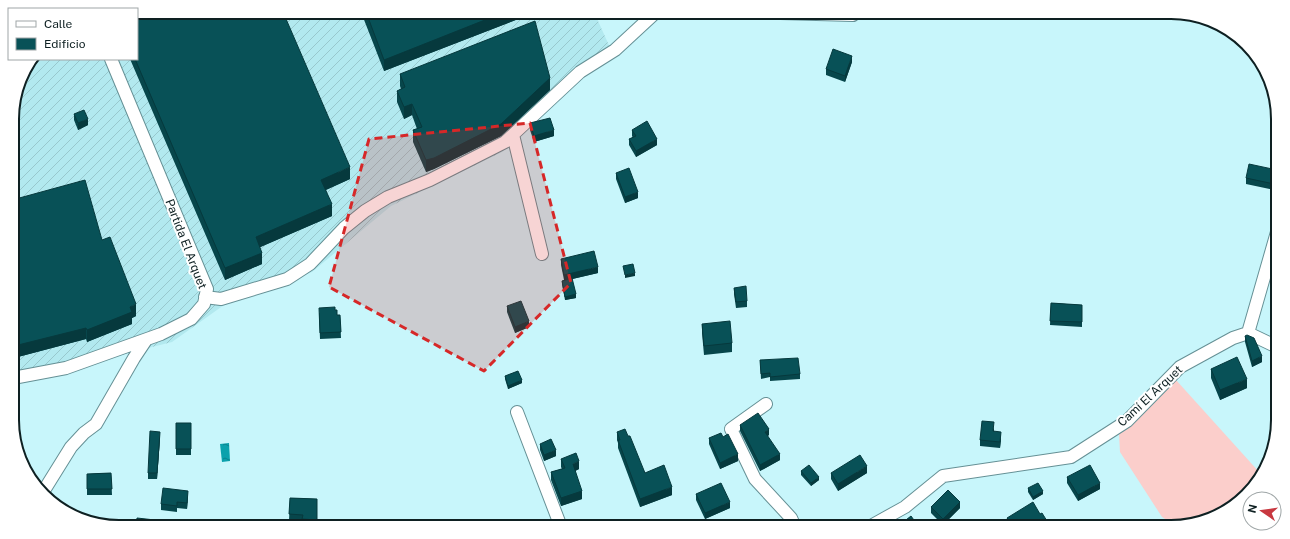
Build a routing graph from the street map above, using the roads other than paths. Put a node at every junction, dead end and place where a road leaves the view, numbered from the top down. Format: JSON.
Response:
{"nodes":[{"id":1,"x":649,"y":19,"type":"edge"},
{"id":2,"x":111,"y":60,"type":"edge"},
{"id":3,"x":513,"y":135,"type":"junction"},
{"id":4,"x":1271,"y":253,"type":"edge"},
{"id":5,"x":542,"y":254,"type":"dead end"},
{"id":6,"x":205,"y":297,"type":"junction"},
{"id":7,"x":1248,"y":333,"type":"junction"},
{"id":8,"x":146,"y":340,"type":"junction"},
{"id":9,"x":1271,"y":344,"type":"edge"},
{"id":10,"x":19,"y":377,"type":"edge"},
{"id":11,"x":766,"y":404,"type":"dead end"},
{"id":12,"x":517,"y":412,"type":"dead end"},
{"id":13,"x":46,"y":488,"type":"edge"},
{"id":14,"x":558,"y":520,"type":"edge"},
{"id":15,"x":792,"y":520,"type":"edge"},
{"id":16,"x":881,"y":520,"type":"edge"}],
"edges":[{"from":1,"to":3,"type":"street"},
{"from":2,"to":6,"type":"street","name":"Partida El Arquet"},
{"from":3,"to":5,"type":"street"},
{"from":3,"to":6,"type":"street"},
{"from":4,"to":7,"type":"street"},
{"from":6,"to":8,"type":"street","name":"Partida El Arquet"},
{"from":7,"to":9,"type":"street"},
{"from":7,"to":16,"type":"street","name":"Camí El Arquet"},
{"from":8,"to":10,"type":"street","name":"Partida El Arquet"},
{"from":8,"to":13,"type":"street"},
{"from":11,"to":15,"type":"street"},
{"from":12,"to":14,"type":"street"}]}
